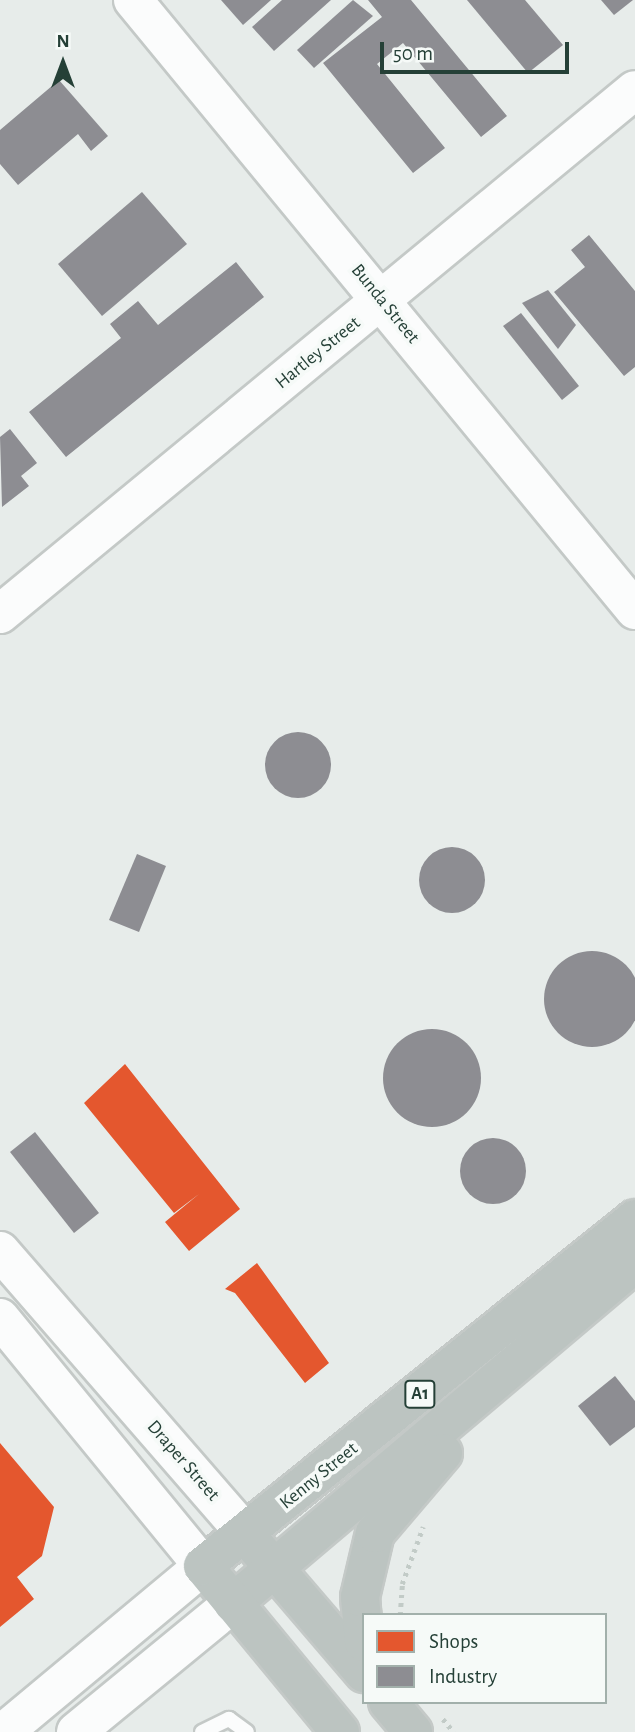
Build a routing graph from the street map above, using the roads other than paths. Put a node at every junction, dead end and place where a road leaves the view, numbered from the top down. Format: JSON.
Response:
{"nodes":[{"id":1,"x":133,"y":0,"type":"edge"},
{"id":2,"x":635,"y":90,"type":"edge"},
{"id":3,"x":382,"y":300,"type":"junction"},
{"id":4,"x":635,"y":610,"type":"edge"},
{"id":5,"x":0,"y":614,"type":"edge"},
{"id":6,"x":635,"y":1219,"type":"edge"},
{"id":7,"x":0,"y":1251,"type":"edge"},
{"id":8,"x":635,"y":1263,"type":"edge"},
{"id":9,"x":597,"y":1293,"type":"junction"},
{"id":10,"x":0,"y":1318,"type":"edge"},
{"id":11,"x":245,"y":1533,"type":"junction"},
{"id":12,"x":203,"y":1566,"type":"junction"},
{"id":13,"x":273,"y":1568,"type":"junction"},
{"id":14,"x":233,"y":1603,"type":"junction"},
{"id":15,"x":362,"y":1620,"type":"edge"},
{"id":16,"x":362,"y":1671,"type":"edge"},
{"id":17,"x":390,"y":1704,"type":"edge"},
{"id":18,"x":4,"y":1732,"type":"edge"},
{"id":19,"x":76,"y":1732,"type":"edge"},
{"id":20,"x":202,"y":1732,"type":"edge"},
{"id":21,"x":247,"y":1732,"type":"edge"},
{"id":22,"x":340,"y":1732,"type":"edge"},
{"id":23,"x":413,"y":1732,"type":"edge"}],
"edges":[{"from":1,"to":3,"type":"street","name":"Bunda Street"},
{"from":2,"to":3,"type":"street","name":"Hartley Street"},
{"from":3,"to":4,"type":"street","name":"Bunda Street"},
{"from":3,"to":5,"type":"street","name":"Hartley Street"},
{"from":6,"to":11,"type":"highway","name":"Kenny Street","number":"A1"},
{"from":7,"to":11,"type":"street","name":"Draper Street"},
{"from":8,"to":9,"type":"highway","name":"Kenny Street","number":"A1"},
{"from":9,"to":13,"type":"highway","name":"Kenny Street","number":"A1"},
{"from":9,"to":15,"type":"highway"},
{"from":10,"to":12,"type":"street"},
{"from":11,"to":12,"type":"highway","name":"Kenny Street","number":"A1"},
{"from":11,"to":13,"type":"highway","name":"Draper Street"},
{"from":12,"to":14,"type":"highway"},
{"from":12,"to":18,"type":"street","name":"Kenny Street"},
{"from":13,"to":14,"type":"highway","name":"Kenny Street","number":"A1"},
{"from":13,"to":16,"type":"highway","name":"Draper Street"},
{"from":14,"to":19,"type":"street","name":"Kenny Street"},
{"from":14,"to":22,"type":"highway"},
{"from":17,"to":23,"type":"highway"},
{"from":20,"to":21,"type":"lane"}]}
